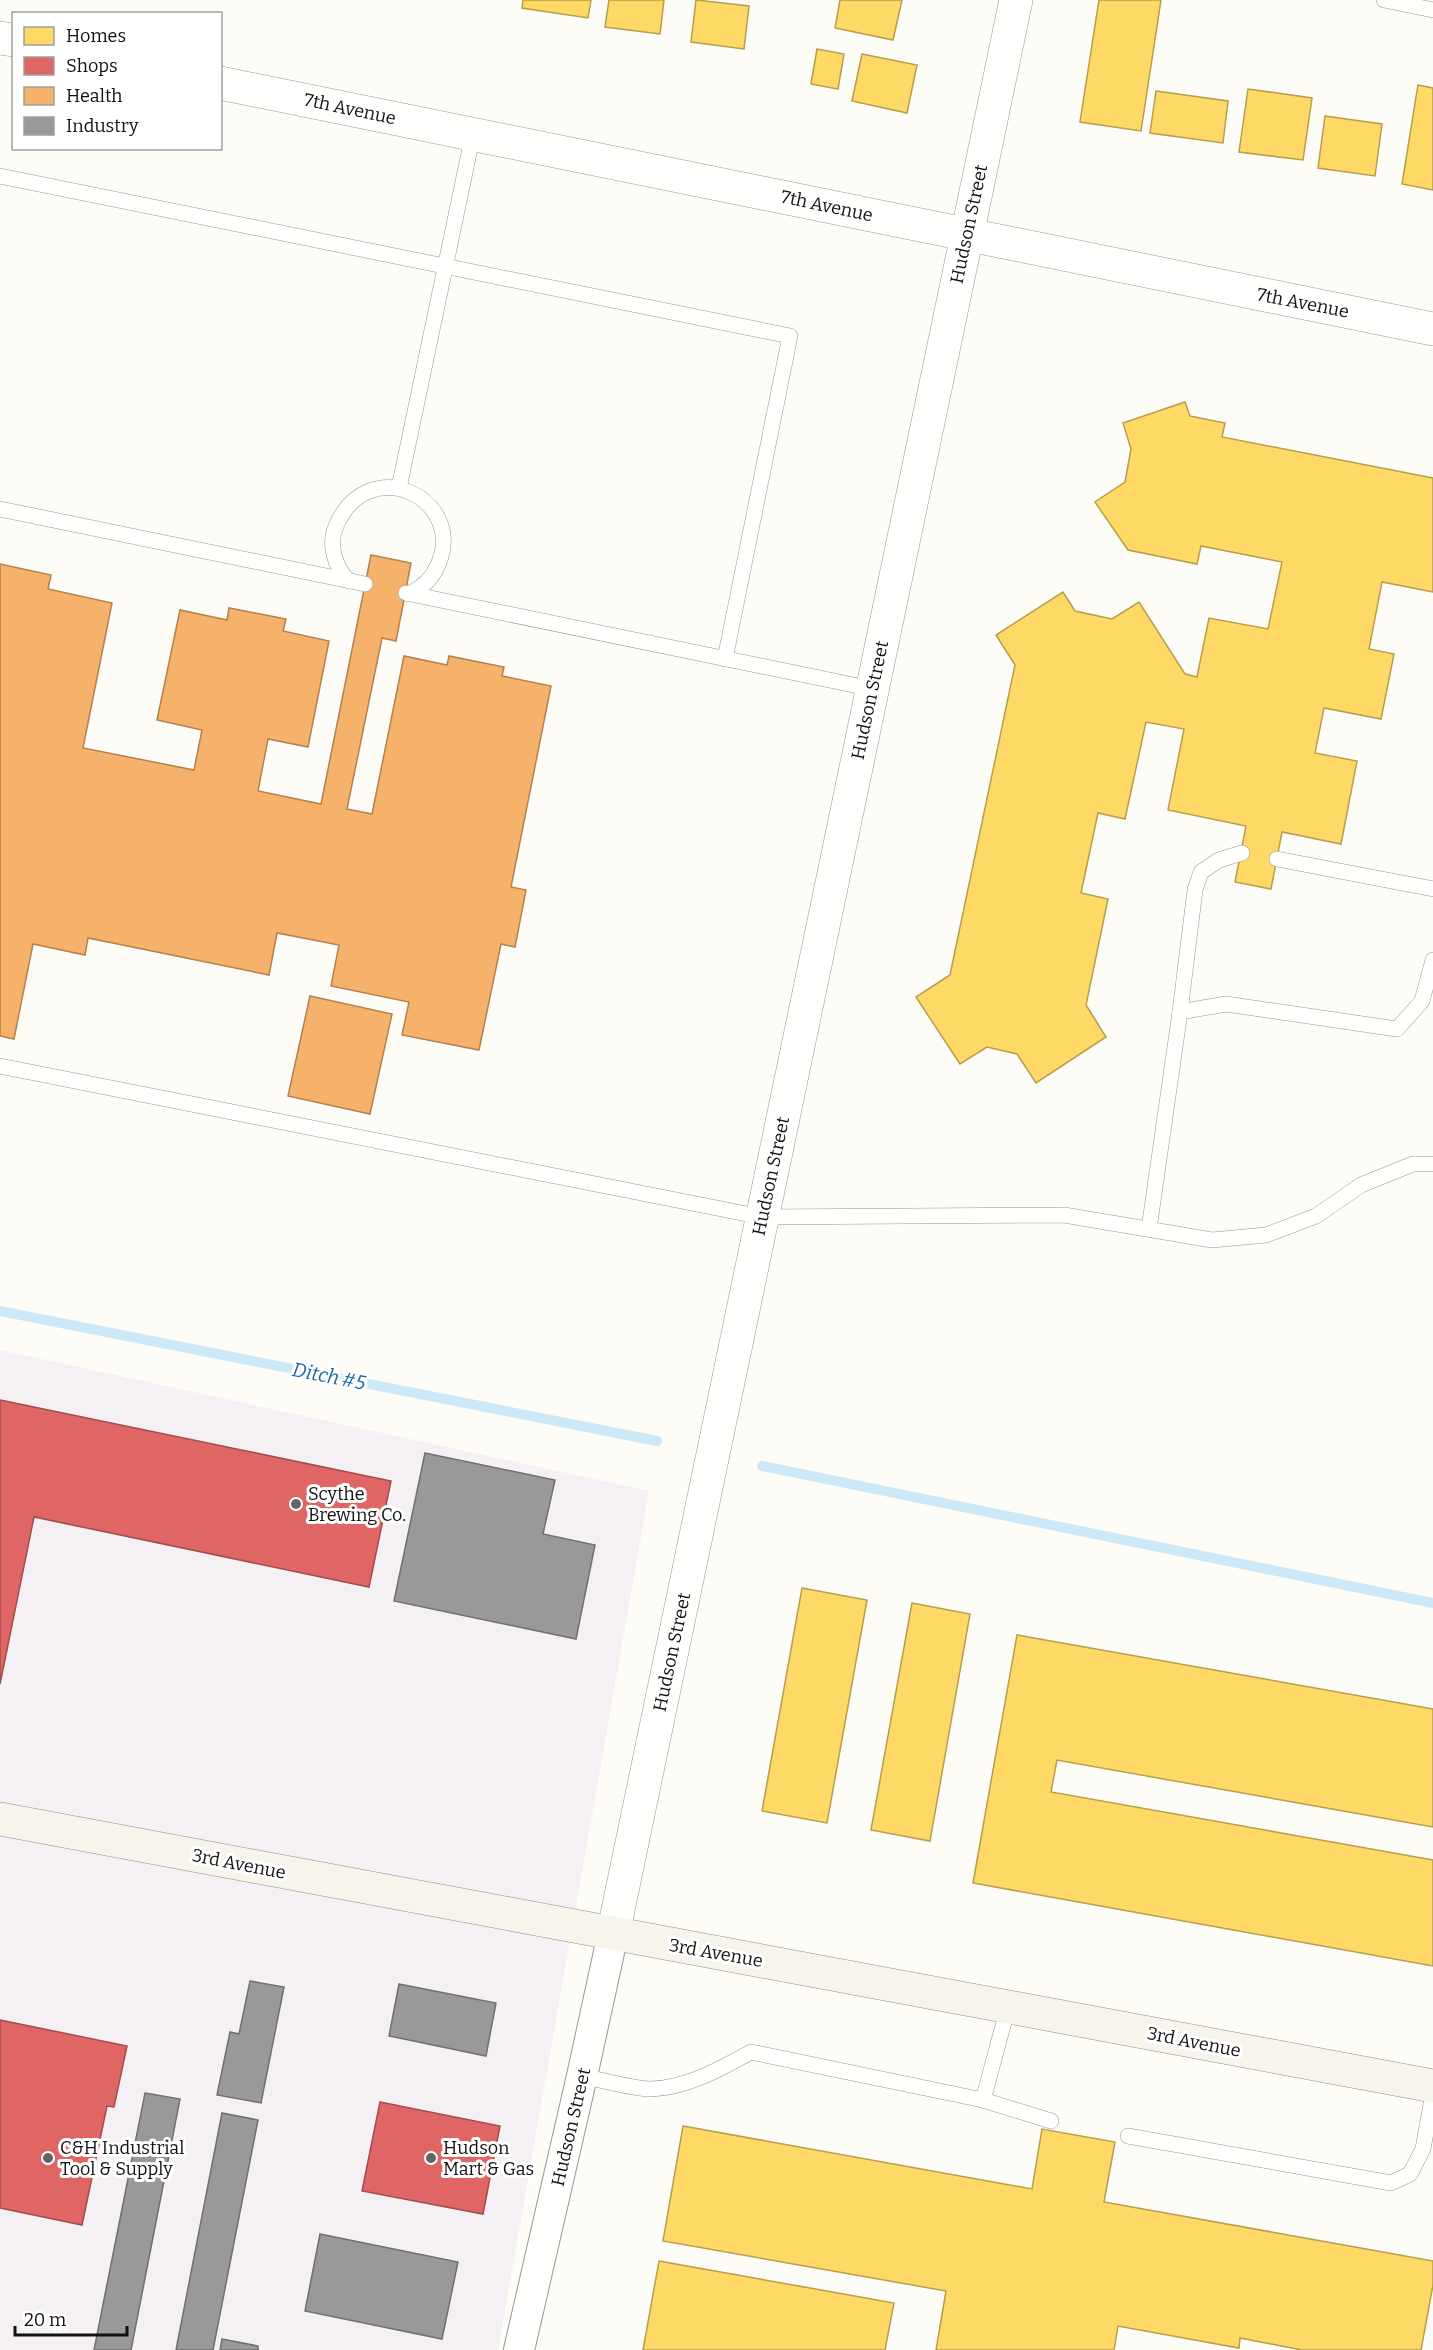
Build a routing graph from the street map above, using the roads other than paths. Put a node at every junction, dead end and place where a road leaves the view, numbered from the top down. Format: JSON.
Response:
{"nodes":[{"id":1,"x":1016,"y":0,"type":"edge"},
{"id":2,"x":1384,"y":0,"type":"edge"},
{"id":3,"x":1433,"y":10,"type":"edge"},
{"id":4,"x":222,"y":83,"type":"edge"},
{"id":5,"x":473,"y":134,"type":"junction"},
{"id":6,"x":0,"y":176,"type":"edge"},
{"id":7,"x":967,"y":235,"type":"junction"},
{"id":8,"x":445,"y":266,"type":"junction"},
{"id":9,"x":1433,"y":329,"type":"edge"},
{"id":10,"x":399,"y":488,"type":"junction"},
{"id":11,"x":0,"y":509,"type":"edge"},
{"id":12,"x":349,"y":581,"type":"junction"},
{"id":13,"x":365,"y":584,"type":"dead end"},
{"id":14,"x":725,"y":659,"type":"junction"},
{"id":15,"x":873,"y":689,"type":"junction"},
{"id":16,"x":1242,"y":853,"type":"dead end"},
{"id":17,"x":1277,"y":859,"type":"dead end"},
{"id":18,"x":1433,"y":889,"type":"edge"},
{"id":19,"x":1433,"y":960,"type":"edge"},
{"id":20,"x":1180,"y":1012,"type":"junction"},
{"id":21,"x":0,"y":1066,"type":"edge"},
{"id":22,"x":1433,"y":1164,"type":"edge"},
{"id":23,"x":762,"y":1217,"type":"junction"},
{"id":24,"x":1149,"y":1229,"type":"junction"},
{"id":25,"x":0,"y":1819,"type":"edge"},
{"id":26,"x":613,"y":1934,"type":"junction"},
{"id":27,"x":1008,"y":2007,"type":"junction"},
{"id":28,"x":582,"y":2076,"type":"junction"},
{"id":29,"x":1433,"y":2086,"type":"edge"},
{"id":30,"x":1433,"y":2093,"type":"edge"},
{"id":31,"x":983,"y":2100,"type":"junction"},
{"id":32,"x":1051,"y":2121,"type":"dead end"},
{"id":33,"x":1128,"y":2136,"type":"dead end"},
{"id":34,"x":519,"y":2350,"type":"edge"}],
"edges":[{"from":1,"to":7,"type":"street","name":"Hudson Street"},
{"from":2,"to":3,"type":"lane"},
{"from":4,"to":5,"type":"street","name":"7th Avenue"},
{"from":5,"to":7,"type":"street","name":"7th Avenue"},
{"from":5,"to":8,"type":"lane"},
{"from":6,"to":8,"type":"lane"},
{"from":7,"to":9,"type":"street","name":"7th Avenue"},
{"from":7,"to":15,"type":"street","name":"Hudson Street"},
{"from":8,"to":10,"type":"lane"},
{"from":8,"to":14,"type":"lane"},
{"from":10,"to":12,"type":"lane"},
{"from":10,"to":14,"type":"lane"},
{"from":11,"to":12,"type":"lane"},
{"from":12,"to":13,"type":"lane"},
{"from":14,"to":15,"type":"lane"},
{"from":15,"to":23,"type":"street","name":"Hudson Street"},
{"from":16,"to":20,"type":"lane"},
{"from":17,"to":18,"type":"lane"},
{"from":19,"to":20,"type":"lane"},
{"from":20,"to":24,"type":"lane"},
{"from":21,"to":23,"type":"lane"},
{"from":22,"to":24,"type":"lane"},
{"from":23,"to":24,"type":"lane"},
{"from":23,"to":26,"type":"street","name":"Hudson Street"},
{"from":25,"to":26,"type":"main road","name":"3rd Avenue"},
{"from":26,"to":27,"type":"main road","name":"3rd Avenue"},
{"from":26,"to":28,"type":"street","name":"Hudson Street"},
{"from":27,"to":29,"type":"main road","name":"3rd Avenue"},
{"from":27,"to":31,"type":"lane"},
{"from":28,"to":31,"type":"lane"},
{"from":28,"to":34,"type":"street","name":"Hudson Street"},
{"from":30,"to":33,"type":"lane"},
{"from":31,"to":32,"type":"lane"}]}
